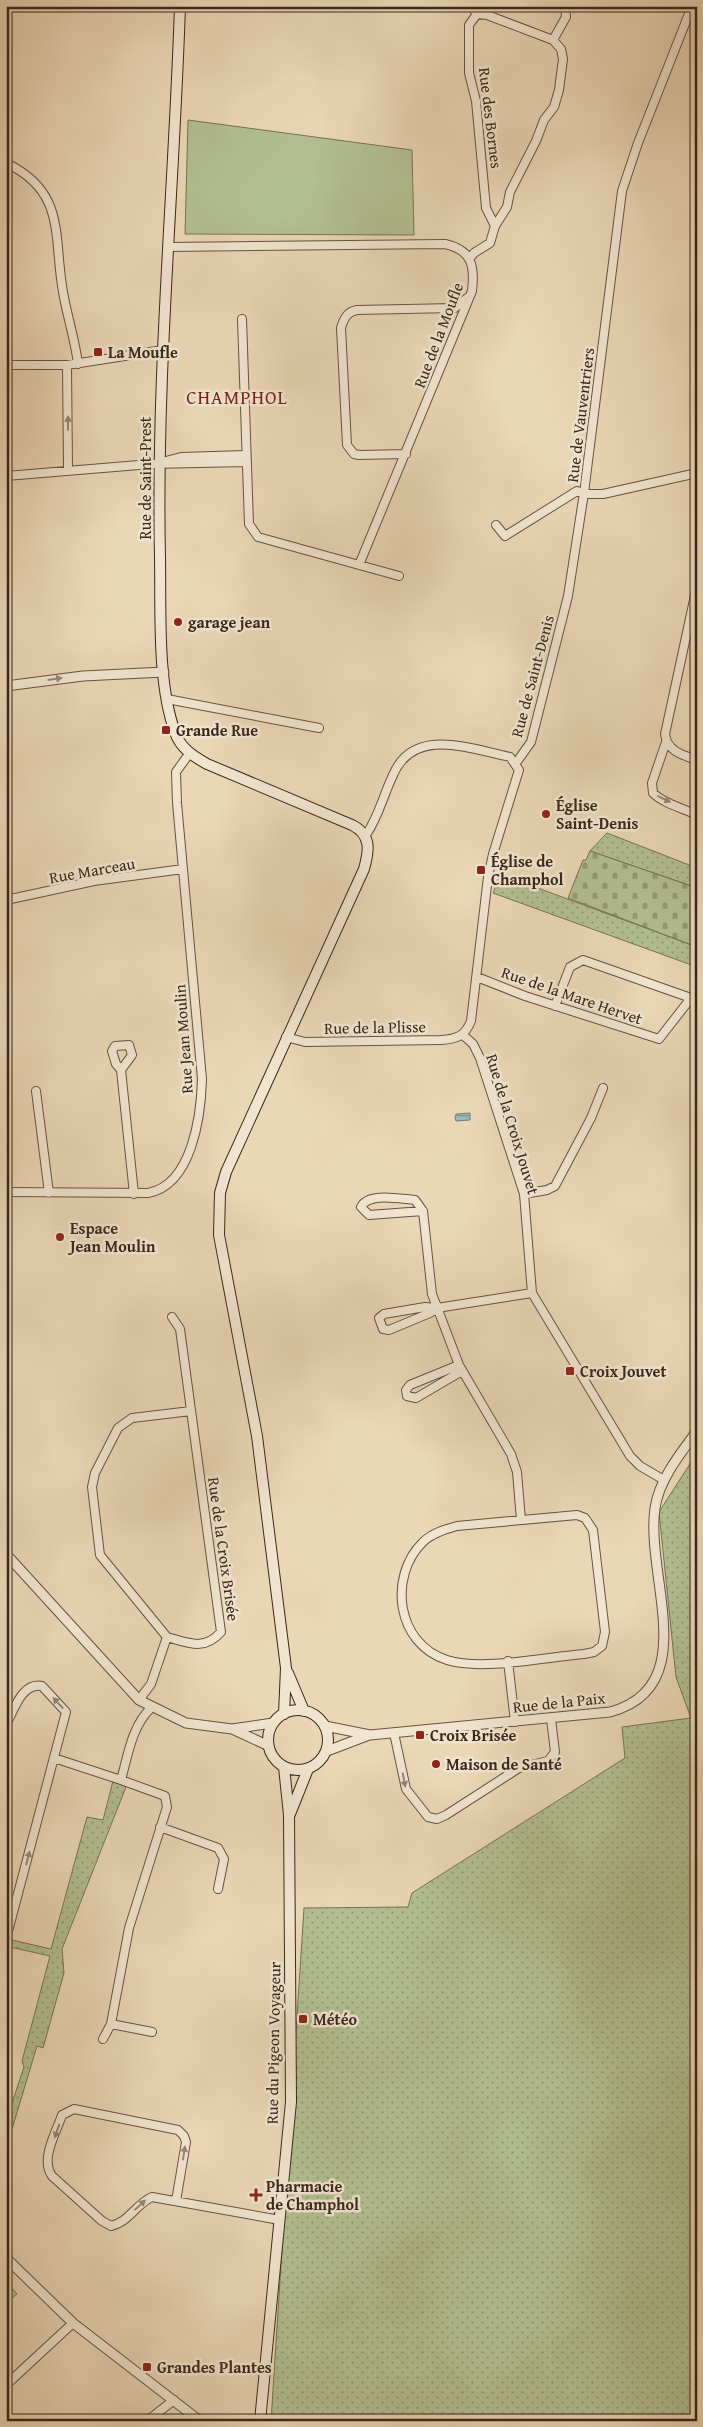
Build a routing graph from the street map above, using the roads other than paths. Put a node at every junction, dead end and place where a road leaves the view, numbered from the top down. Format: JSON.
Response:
{"nodes":[{"id":1,"x":181,"y":6,"type":"edge"},
{"id":2,"x":471,"y":6,"type":"edge"},
{"id":3,"x":565,"y":6,"type":"edge"},
{"id":4,"x":692,"y":6,"type":"edge"},
{"id":5,"x":477,"y":14,"type":"junction"},
{"id":6,"x":553,"y":40,"type":"junction"},
{"id":7,"x":6,"y":163,"type":"edge"},
{"id":8,"x":495,"y":226,"type":"junction"},
{"id":9,"x":168,"y":247,"type":"junction"},
{"id":10,"x":469,"y":259,"type":"junction"},
{"id":11,"x":469,"y":297,"type":"junction"},
{"id":12,"x":242,"y":319,"type":"dead end"},
{"id":13,"x":162,"y":350,"type":"junction"},
{"id":14,"x":78,"y":364,"type":"junction"},
{"id":15,"x":6,"y":365,"type":"edge"},
{"id":16,"x":67,"y":365,"type":"junction"},
{"id":17,"x":406,"y":454,"type":"junction"},
{"id":18,"x":246,"y":459,"type":"junction"},
{"id":19,"x":158,"y":464,"type":"junction"},
{"id":20,"x":68,"y":471,"type":"junction"},
{"id":21,"x":697,"y":473,"type":"edge"},
{"id":22,"x":6,"y":476,"type":"edge"},
{"id":23,"x":584,"y":494,"type":"junction"},
{"id":24,"x":496,"y":525,"type":"dead end"},
{"id":25,"x":359,"y":565,"type":"junction"},
{"id":26,"x":399,"y":576,"type":"dead end"},
{"id":27,"x":696,"y":591,"type":"edge"},
{"id":28,"x":164,"y":672,"type":"junction"},
{"id":29,"x":6,"y":686,"type":"edge"},
{"id":30,"x":168,"y":699,"type":"junction"},
{"id":31,"x":319,"y":728,"type":"dead end"},
{"id":32,"x":666,"y":742,"type":"junction"},
{"id":33,"x":189,"y":754,"type":"junction"},
{"id":34,"x":697,"y":760,"type":"edge"},
{"id":35,"x":516,"y":763,"type":"junction"},
{"id":36,"x":697,"y":815,"type":"edge"},
{"id":37,"x":366,"y":835,"type":"junction"},
{"id":38,"x":183,"y":870,"type":"junction"},
{"id":39,"x":6,"y":900,"type":"edge"},
{"id":40,"x":477,"y":977,"type":"junction"},
{"id":41,"x":555,"y":1006,"type":"junction"},
{"id":42,"x":463,"y":1035,"type":"junction"},
{"id":43,"x":286,"y":1037,"type":"junction"},
{"id":44,"x":121,"y":1070,"type":"dead end"},
{"id":45,"x":603,"y":1088,"type":"dead end"},
{"id":46,"x":36,"y":1092,"type":"dead end"},
{"id":47,"x":6,"y":1192,"type":"edge"},
{"id":48,"x":49,"y":1193,"type":"junction"},
{"id":49,"x":134,"y":1194,"type":"junction"},
{"id":50,"x":524,"y":1194,"type":"junction"},
{"id":51,"x":423,"y":1211,"type":"junction"},
{"id":52,"x":532,"y":1293,"type":"junction"},
{"id":53,"x":437,"y":1308,"type":"junction"},
{"id":54,"x":172,"y":1316,"type":"dead end"},
{"id":55,"x":460,"y":1368,"type":"junction"},
{"id":56,"x":192,"y":1411,"type":"junction"},
{"id":57,"x":697,"y":1431,"type":"edge"},
{"id":58,"x":664,"y":1480,"type":"junction"},
{"id":59,"x":520,"y":1520,"type":"junction"},
{"id":60,"x":7,"y":1555,"type":"edge"},
{"id":61,"x":167,"y":1637,"type":"junction"},
{"id":62,"x":508,"y":1661,"type":"junction"},
{"id":63,"x":286,"y":1668,"type":"junction"},
{"id":64,"x":139,"y":1700,"type":"junction"},
{"id":65,"x":152,"y":1707,"type":"junction"},
{"id":66,"x":304,"y":1710,"type":"junction"},
{"id":67,"x":284,"y":1714,"type":"junction"},
{"id":68,"x":552,"y":1719,"type":"junction"},
{"id":69,"x":515,"y":1722,"type":"junction"},
{"id":70,"x":274,"y":1723,"type":"junction"},
{"id":71,"x":6,"y":1725,"type":"edge"},
{"id":72,"x":325,"y":1726,"type":"junction"},
{"id":73,"x":232,"y":1729,"type":"junction"},
{"id":74,"x":394,"y":1733,"type":"junction"},
{"id":75,"x":370,"y":1735,"type":"junction"},
{"id":76,"x":269,"y":1746,"type":"junction"},
{"id":77,"x":327,"y":1751,"type":"junction"},
{"id":78,"x":54,"y":1758,"type":"junction"},
{"id":79,"x":284,"y":1767,"type":"junction"},
{"id":80,"x":308,"y":1769,"type":"junction"},
{"id":81,"x":121,"y":1780,"type":"junction"},
{"id":82,"x":289,"y":1815,"type":"junction"},
{"id":83,"x":160,"y":1827,"type":"junction"},
{"id":84,"x":218,"y":1889,"type":"dead end"},
{"id":85,"x":6,"y":1939,"type":"edge"},
{"id":86,"x":111,"y":2024,"type":"junction"},
{"id":87,"x":152,"y":2032,"type":"dead end"},
{"id":88,"x":103,"y":2039,"type":"dead end"},
{"id":89,"x":176,"y":2201,"type":"junction"},
{"id":90,"x":280,"y":2220,"type":"junction"},
{"id":91,"x":6,"y":2258,"type":"edge"},
{"id":92,"x":73,"y":2323,"type":"junction"},
{"id":93,"x":6,"y":2385,"type":"edge"},
{"id":94,"x":174,"y":2400,"type":"junction"},
{"id":95,"x":148,"y":2421,"type":"edge"},
{"id":96,"x":200,"y":2421,"type":"edge"},
{"id":97,"x":260,"y":2421,"type":"edge"}],
"edges":[{"from":1,"to":9,"type":"main road","name":"Rue de Saint-Prest"},
{"from":2,"to":5,"type":"street"},
{"from":3,"to":6,"type":"street"},
{"from":4,"to":23,"type":"street","name":"Rue de Vauventriers"},
{"from":5,"to":6,"type":"street"},
{"from":5,"to":8,"type":"street","name":"Rue des Bornes"},
{"from":6,"to":8,"type":"street","name":"Rue des Bornes"},
{"from":7,"to":14,"type":"street"},
{"from":8,"to":10,"type":"street","name":"Rue des Bornes"},
{"from":9,"to":10,"type":"street"},
{"from":9,"to":13,"type":"main road","name":"Rue de Saint-Prest"},
{"from":10,"to":11,"type":"street","name":"Rue de la Moufle"},
{"from":11,"to":17,"type":"street","name":"Rue de la Moufle"},
{"from":11,"to":17,"type":"street"},
{"from":12,"to":18,"type":"street"},
{"from":13,"to":14,"type":"street"},
{"from":13,"to":19,"type":"main road","name":"Rue de Saint-Prest"},
{"from":14,"to":16,"type":"street"},
{"from":15,"to":16,"type":"street"},
{"from":20,"to":16,"type":"street","one_way":true},
{"from":17,"to":25,"type":"street","name":"Rue de la Moufle"},
{"from":18,"to":19,"type":"street"},
{"from":18,"to":25,"type":"street"},
{"from":19,"to":20,"type":"street"},
{"from":19,"to":28,"type":"main road","name":"Rue de Saint-Prest"},
{"from":20,"to":22,"type":"street"},
{"from":21,"to":23,"type":"street"},
{"from":23,"to":24,"type":"street","name":"Rue de Vauventriers"},
{"from":23,"to":35,"type":"street","name":"Rue de Saint-Denis"},
{"from":25,"to":26,"type":"street"},
{"from":27,"to":32,"type":"street"},
{"from":29,"to":28,"type":"street","one_way":true},
{"from":28,"to":30,"type":"main road","name":"Rue de Saint-Prest"},
{"from":30,"to":31,"type":"street"},
{"from":30,"to":33,"type":"main road","name":"Rue de Saint-Prest"},
{"from":32,"to":34,"type":"street"},
{"from":32,"to":36,"type":"street","one_way":true},
{"from":33,"to":37,"type":"main road","name":"Rue de Saint-Prest"},
{"from":33,"to":38,"type":"street","name":"Rue Jean Moulin"},
{"from":35,"to":37,"type":"street"},
{"from":35,"to":40,"type":"street"},
{"from":37,"to":43,"type":"main road"},
{"from":38,"to":39,"type":"street","name":"Rue Marceau"},
{"from":38,"to":49,"type":"street","name":"Rue Jean Moulin"},
{"from":40,"to":41,"type":"street","name":"Rue de la Mare Hervet"},
{"from":40,"to":42,"type":"street"},
{"from":41,"to":41,"type":"street","name":"Rue de la Mare Hervet"},
{"from":42,"to":43,"type":"street","name":"Rue de la Plisse"},
{"from":42,"to":50,"type":"street","name":"Rue de la Croix Jouvet"},
{"from":43,"to":63,"type":"main road"},
{"from":44,"to":49,"type":"street"},
{"from":45,"to":50,"type":"street"},
{"from":46,"to":48,"type":"street"},
{"from":47,"to":48,"type":"street","name":"Rue Jean Moulin"},
{"from":48,"to":49,"type":"street","name":"Rue Jean Moulin"},
{"from":50,"to":52,"type":"street","name":"Rue de la Croix Jouvet"},
{"from":51,"to":51,"type":"street"},
{"from":51,"to":53,"type":"street"},
{"from":52,"to":53,"type":"street"},
{"from":52,"to":58,"type":"street","name":"Rue de la Croix Jouvet"},
{"from":53,"to":53,"type":"street"},
{"from":53,"to":55,"type":"street"},
{"from":54,"to":56,"type":"street","name":"Rue de la Croix Brisée"},
{"from":55,"to":55,"type":"street"},
{"from":55,"to":59,"type":"street"},
{"from":56,"to":61,"type":"street","name":"Rue de la Croix Brisée"},
{"from":56,"to":61,"type":"street"},
{"from":57,"to":58,"type":"street","name":"Rue de la Paix"},
{"from":58,"to":68,"type":"street","name":"Rue de la Paix"},
{"from":59,"to":62,"type":"street"},
{"from":59,"to":62,"type":"street"},
{"from":60,"to":64,"type":"street"},
{"from":61,"to":64,"type":"street"},
{"from":62,"to":69,"type":"street"},
{"from":63,"to":66,"type":"main road"},
{"from":63,"to":67,"type":"main road"},
{"from":64,"to":65,"type":"street"},
{"from":65,"to":73,"type":"street"},
{"from":65,"to":81,"type":"street"},
{"from":66,"to":67,"type":"main road"},
{"from":66,"to":72,"type":"main road"},
{"from":67,"to":70,"type":"main road"},
{"from":68,"to":69,"type":"street","name":"Rue de la Paix"},
{"from":74,"to":68,"type":"street","one_way":true},
{"from":69,"to":74,"type":"street","name":"Rue de la Paix"},
{"from":70,"to":73,"type":"street"},
{"from":70,"to":76,"type":"main road"},
{"from":78,"to":71,"type":"street","one_way":true},
{"from":72,"to":75,"type":"street","name":"Rue de la Paix"},
{"from":72,"to":77,"type":"main road"},
{"from":73,"to":76,"type":"street"},
{"from":74,"to":75,"type":"street","name":"Rue de la Paix"},
{"from":75,"to":77,"type":"street","name":"Rue de la Paix"},
{"from":76,"to":79,"type":"main road"},
{"from":77,"to":80,"type":"main road"},
{"from":78,"to":81,"type":"street"},
{"from":85,"to":78,"type":"street","one_way":true},
{"from":79,"to":80,"type":"main road"},
{"from":79,"to":82,"type":"main road","name":"Rue du Pigeon Voyageur"},
{"from":80,"to":82,"type":"main road","name":"Rue du Pigeon Voyageur"},
{"from":81,"to":83,"type":"street"},
{"from":82,"to":90,"type":"main road","name":"Rue du Pigeon Voyageur"},
{"from":83,"to":84,"type":"street"},
{"from":83,"to":86,"type":"street"},
{"from":86,"to":87,"type":"street"},
{"from":86,"to":88,"type":"street"},
{"from":89,"to":89,"type":"street","one_way":true},
{"from":89,"to":90,"type":"street"},
{"from":90,"to":97,"type":"main road","name":"Rue du Pigeon Voyageur"},
{"from":91,"to":92,"type":"street"},
{"from":92,"to":93,"type":"street"},
{"from":92,"to":94,"type":"street"},
{"from":94,"to":95,"type":"street"},
{"from":94,"to":96,"type":"street"}]}
